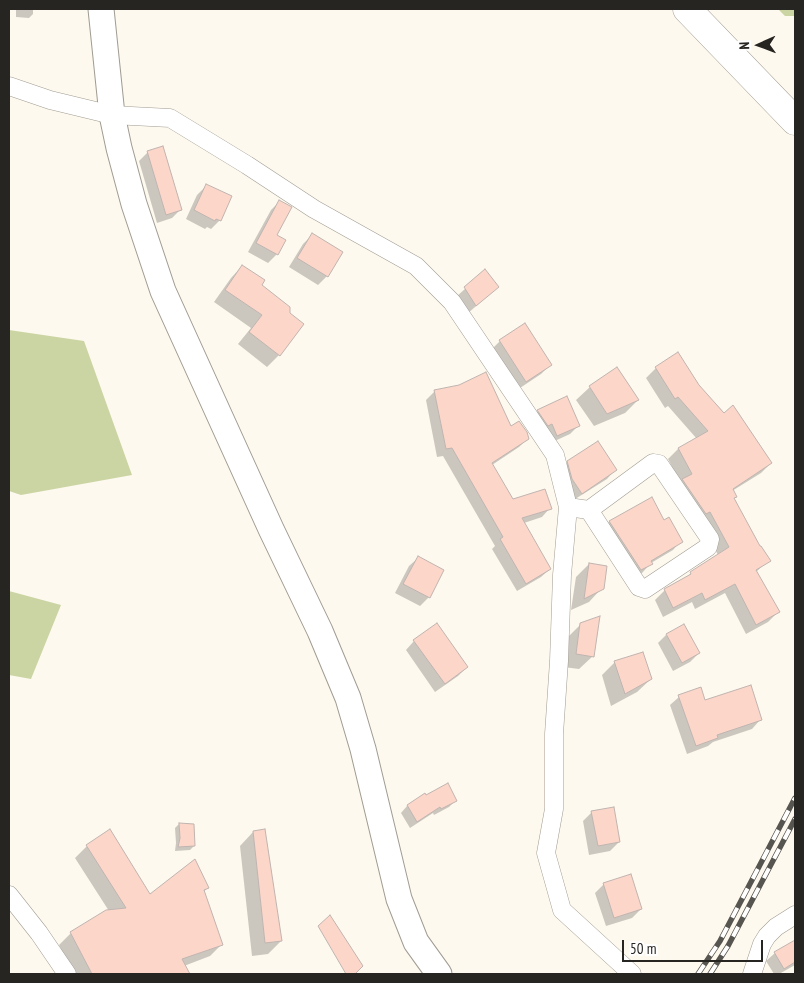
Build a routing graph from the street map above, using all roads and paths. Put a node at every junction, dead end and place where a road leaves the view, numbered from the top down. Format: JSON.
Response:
{"nodes":[{"id":1,"x":101,"y":9,"type":"edge"},
{"id":2,"x":687,"y":9,"type":"edge"},
{"id":3,"x":9,"y":86,"type":"edge"},
{"id":4,"x":112,"y":115,"type":"junction"},
{"id":5,"x":795,"y":121,"type":"edge"},
{"id":6,"x":568,"y":507,"type":"junction"},
{"id":7,"x":589,"y":510,"type":"junction"},
{"id":8,"x":9,"y":895,"type":"edge"},
{"id":9,"x":795,"y":915,"type":"edge"},
{"id":10,"x":67,"y":974,"type":"edge"},
{"id":11,"x":438,"y":974,"type":"edge"},
{"id":12,"x":632,"y":974,"type":"edge"},
{"id":13,"x":752,"y":974,"type":"edge"}],
"edges":[{"from":1,"to":4,"type":"street"},
{"from":2,"to":5,"type":"highway"},
{"from":3,"to":4,"type":"street"},
{"from":4,"to":6,"type":"street"},
{"from":4,"to":11,"type":"street"},
{"from":6,"to":7,"type":"street"},
{"from":6,"to":12,"type":"street"},
{"from":7,"to":7,"type":"street"},
{"from":8,"to":10,"type":"street"},
{"from":9,"to":13,"type":"street"}]}
